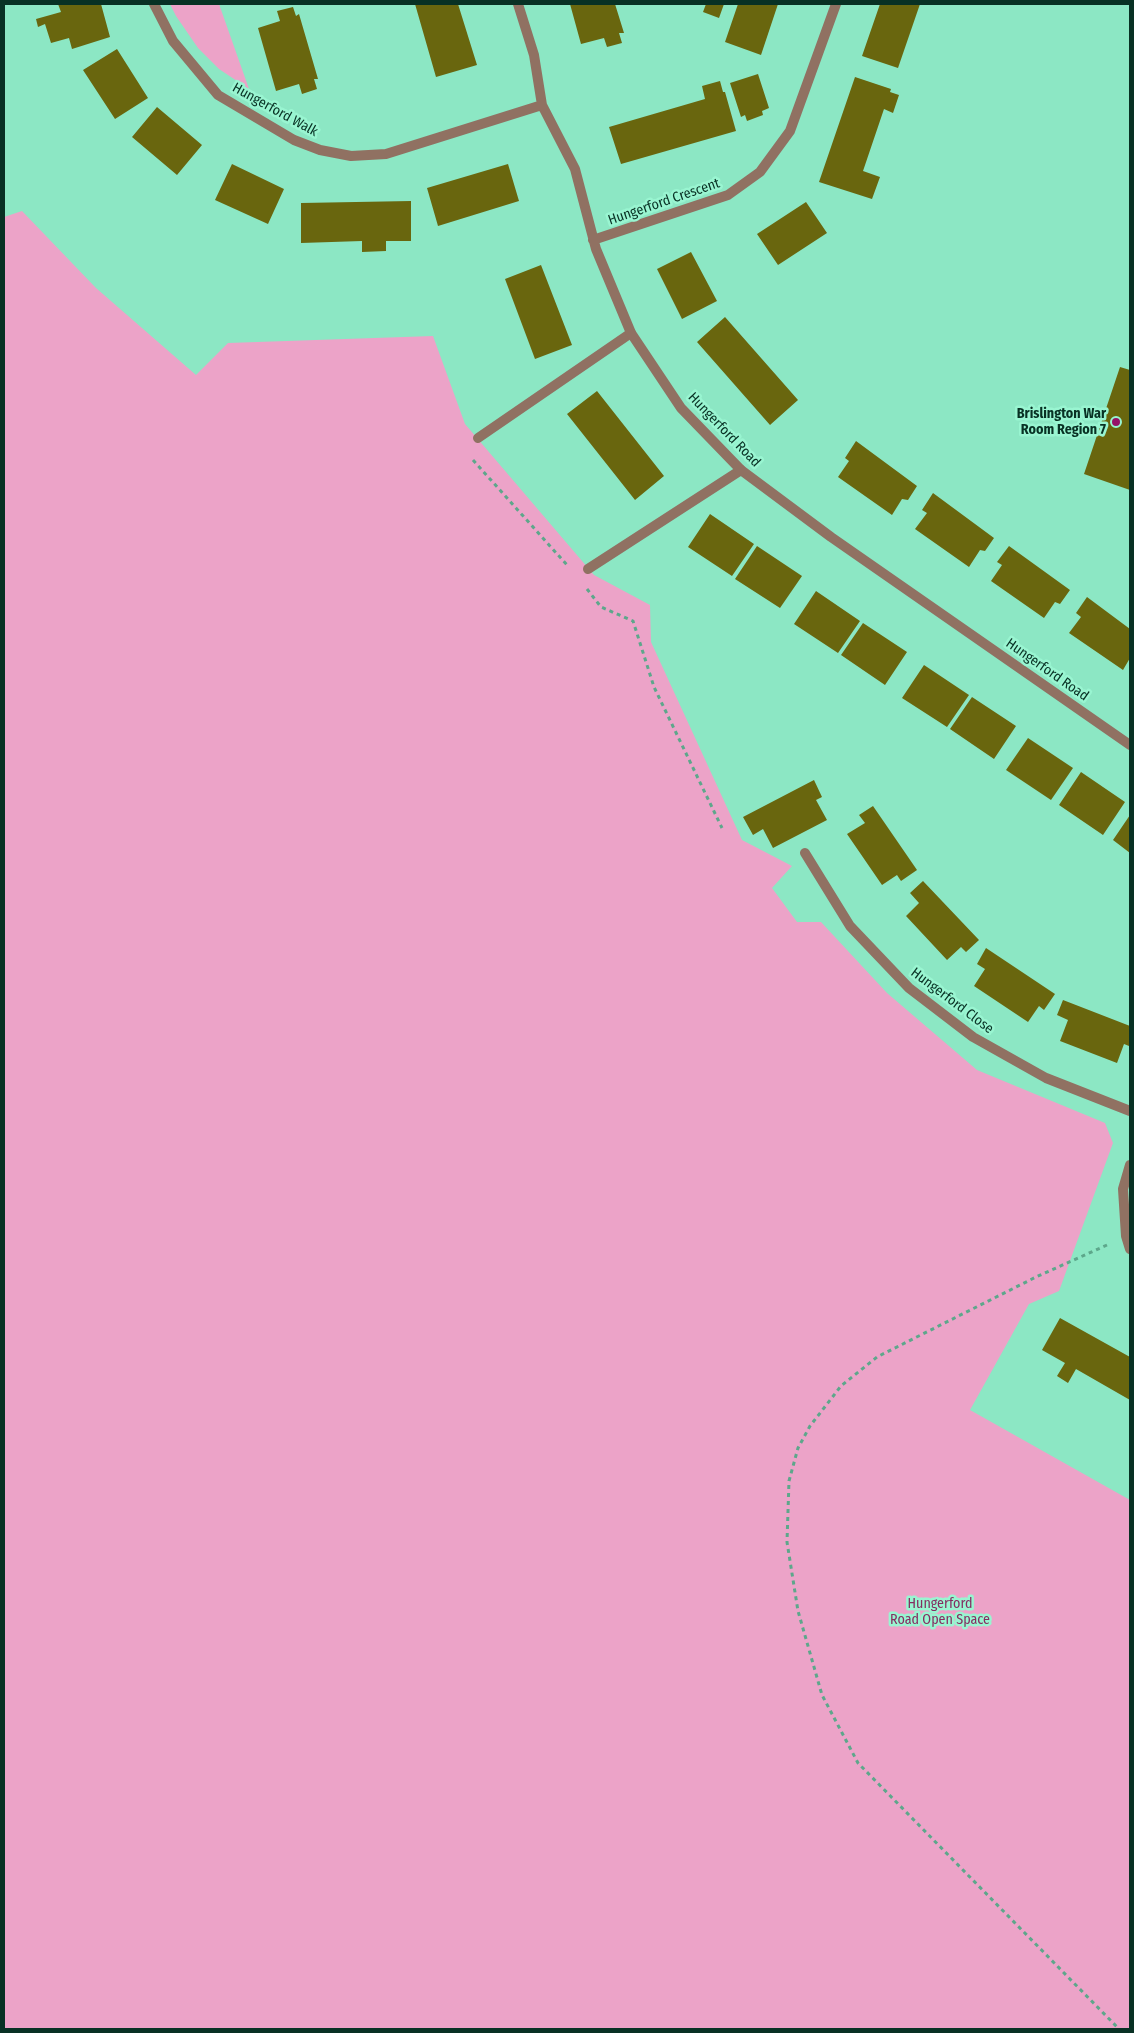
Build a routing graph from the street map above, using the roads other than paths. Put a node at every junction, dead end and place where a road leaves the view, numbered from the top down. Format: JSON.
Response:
{"nodes":[{"id":1,"x":154,"y":4,"type":"edge"},
{"id":2,"x":518,"y":4,"type":"edge"},
{"id":3,"x":836,"y":4,"type":"edge"},
{"id":4,"x":542,"y":105,"type":"junction"},
{"id":5,"x":593,"y":240,"type":"junction"},
{"id":6,"x":631,"y":333,"type":"junction"},
{"id":7,"x":478,"y":438,"type":"road end"},
{"id":8,"x":741,"y":470,"type":"junction"},
{"id":9,"x":588,"y":569,"type":"dead end"},
{"id":10,"x":1130,"y":744,"type":"edge"},
{"id":11,"x":805,"y":853,"type":"dead end"},
{"id":12,"x":1130,"y":1110,"type":"edge"},
{"id":13,"x":1130,"y":1165,"type":"edge"},
{"id":14,"x":1130,"y":1249,"type":"edge"}],
"edges":[{"from":1,"to":4,"type":"street","name":"Hungerford Walk"},
{"from":2,"to":4,"type":"street","name":"Hungerford Road"},
{"from":3,"to":5,"type":"street","name":"Hungerford Crescent"},
{"from":4,"to":5,"type":"street","name":"Hungerford Road"},
{"from":5,"to":6,"type":"street","name":"Hungerford Road"},
{"from":6,"to":7,"type":"street"},
{"from":6,"to":8,"type":"street","name":"Hungerford Road"},
{"from":8,"to":9,"type":"street"},
{"from":8,"to":10,"type":"street","name":"Hungerford Road"},
{"from":11,"to":12,"type":"street","name":"Hungerford Close"},
{"from":13,"to":14,"type":"street"}]}
